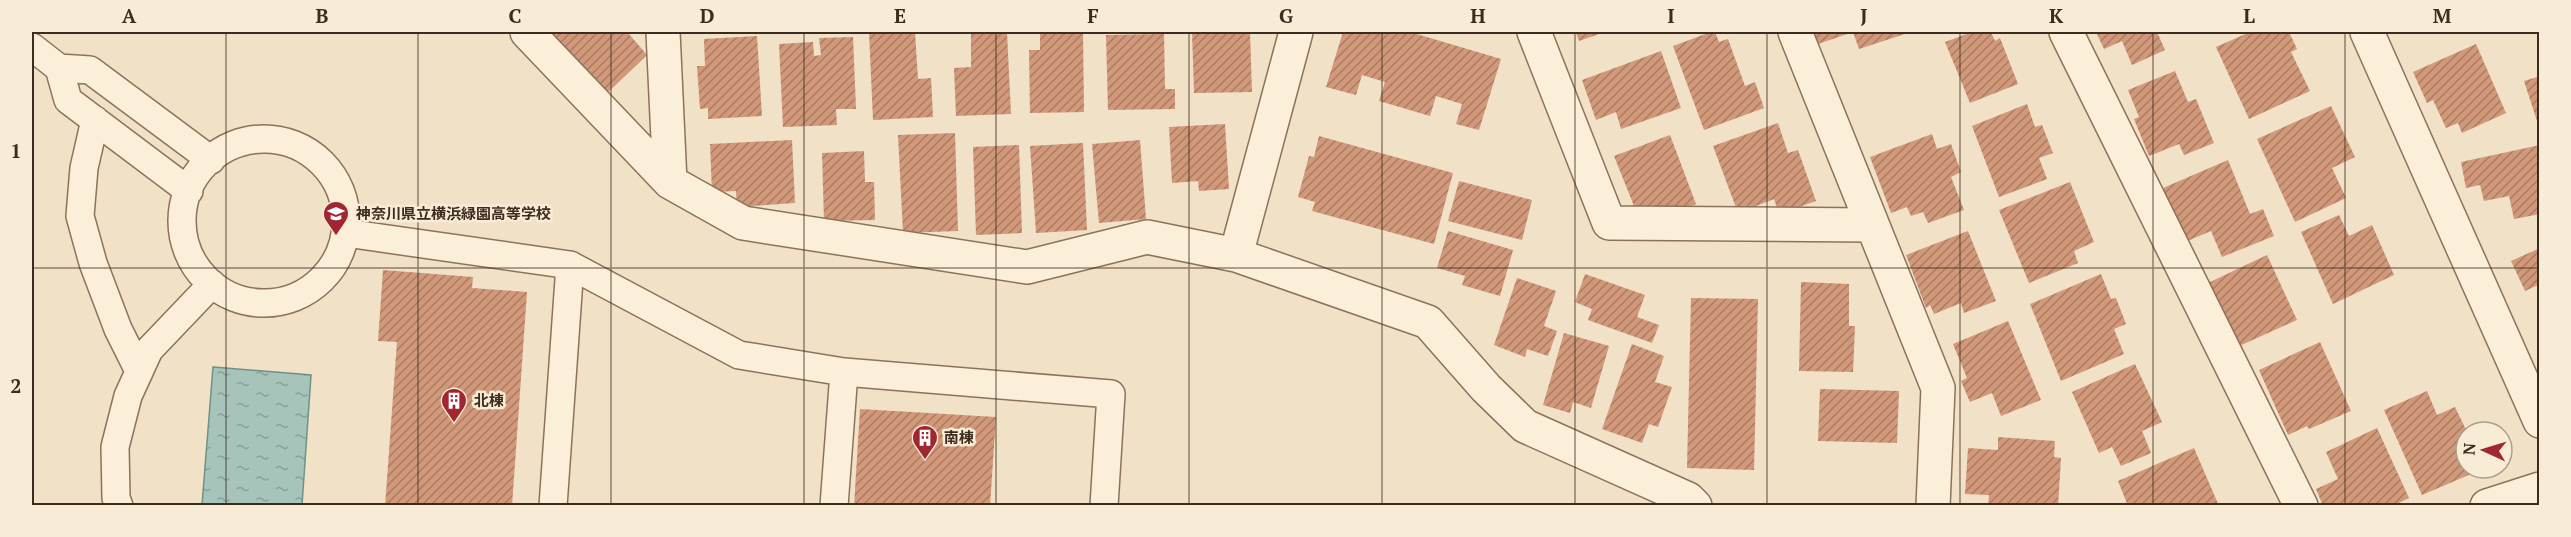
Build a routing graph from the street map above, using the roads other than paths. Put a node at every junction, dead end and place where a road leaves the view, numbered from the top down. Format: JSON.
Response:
{"nodes":[{"id":1,"x":527,"y":32,"type":"edge"},
{"id":2,"x":663,"y":32,"type":"edge"},
{"id":3,"x":1296,"y":32,"type":"edge"},
{"id":4,"x":1534,"y":32,"type":"edge"},
{"id":5,"x":1795,"y":32,"type":"edge"},
{"id":6,"x":2066,"y":32,"type":"edge"},
{"id":7,"x":2375,"y":34,"type":"edge"},
{"id":8,"x":32,"y":46,"type":"edge"},
{"id":9,"x":59,"y":68,"type":"junction"},
{"id":10,"x":94,"y":120,"type":"junction"},
{"id":11,"x":211,"y":160,"type":"junction"},
{"id":12,"x":670,"y":182,"type":"junction"},
{"id":13,"x":189,"y":191,"type":"junction"},
{"id":14,"x":1872,"y":225,"type":"junction"},
{"id":15,"x":346,"y":233,"type":"junction"},
{"id":16,"x":1236,"y":255,"type":"junction"},
{"id":17,"x":570,"y":265,"type":"junction"},
{"id":18,"x":212,"y":284,"type":"junction"},
{"id":19,"x":139,"y":371,"type":"junction"},
{"id":20,"x":844,"y":372,"type":"junction"},
{"id":21,"x":2540,"y":421,"type":"edge"},
{"id":22,"x":2540,"y":489,"type":"edge"},
{"id":23,"x":119,"y":506,"type":"edge"},
{"id":24,"x":554,"y":506,"type":"edge"},
{"id":25,"x":834,"y":506,"type":"edge"},
{"id":26,"x":1104,"y":506,"type":"edge"},
{"id":27,"x":1695,"y":506,"type":"edge"},
{"id":28,"x":1933,"y":506,"type":"edge"},
{"id":29,"x":2301,"y":506,"type":"edge"},
{"id":30,"x":2487,"y":506,"type":"edge"}],
"edges":[{"from":1,"to":12,"type":"street"},
{"from":2,"to":12,"type":"street"},
{"from":3,"to":16,"type":"street"},
{"from":4,"to":14,"type":"street"},
{"from":5,"to":14,"type":"street"},
{"from":6,"to":29,"type":"street"},
{"from":7,"to":21,"type":"street"},
{"from":8,"to":9,"type":"lane"},
{"from":9,"to":10,"type":"lane"},
{"from":9,"to":11,"type":"lane"},
{"from":10,"to":13,"type":"lane"},
{"from":10,"to":19,"type":"lane"},
{"from":11,"to":13,"type":"lane"},
{"from":11,"to":15,"type":"lane"},
{"from":12,"to":16,"type":"street"},
{"from":13,"to":18,"type":"lane"},
{"from":14,"to":28,"type":"street"},
{"from":15,"to":17,"type":"lane"},
{"from":15,"to":18,"type":"lane"},
{"from":16,"to":27,"type":"street"},
{"from":17,"to":20,"type":"lane"},
{"from":17,"to":24,"type":"lane"},
{"from":18,"to":19,"type":"lane"},
{"from":19,"to":23,"type":"lane"},
{"from":20,"to":25,"type":"lane"},
{"from":20,"to":26,"type":"lane"},
{"from":22,"to":30,"type":"street"}]}
